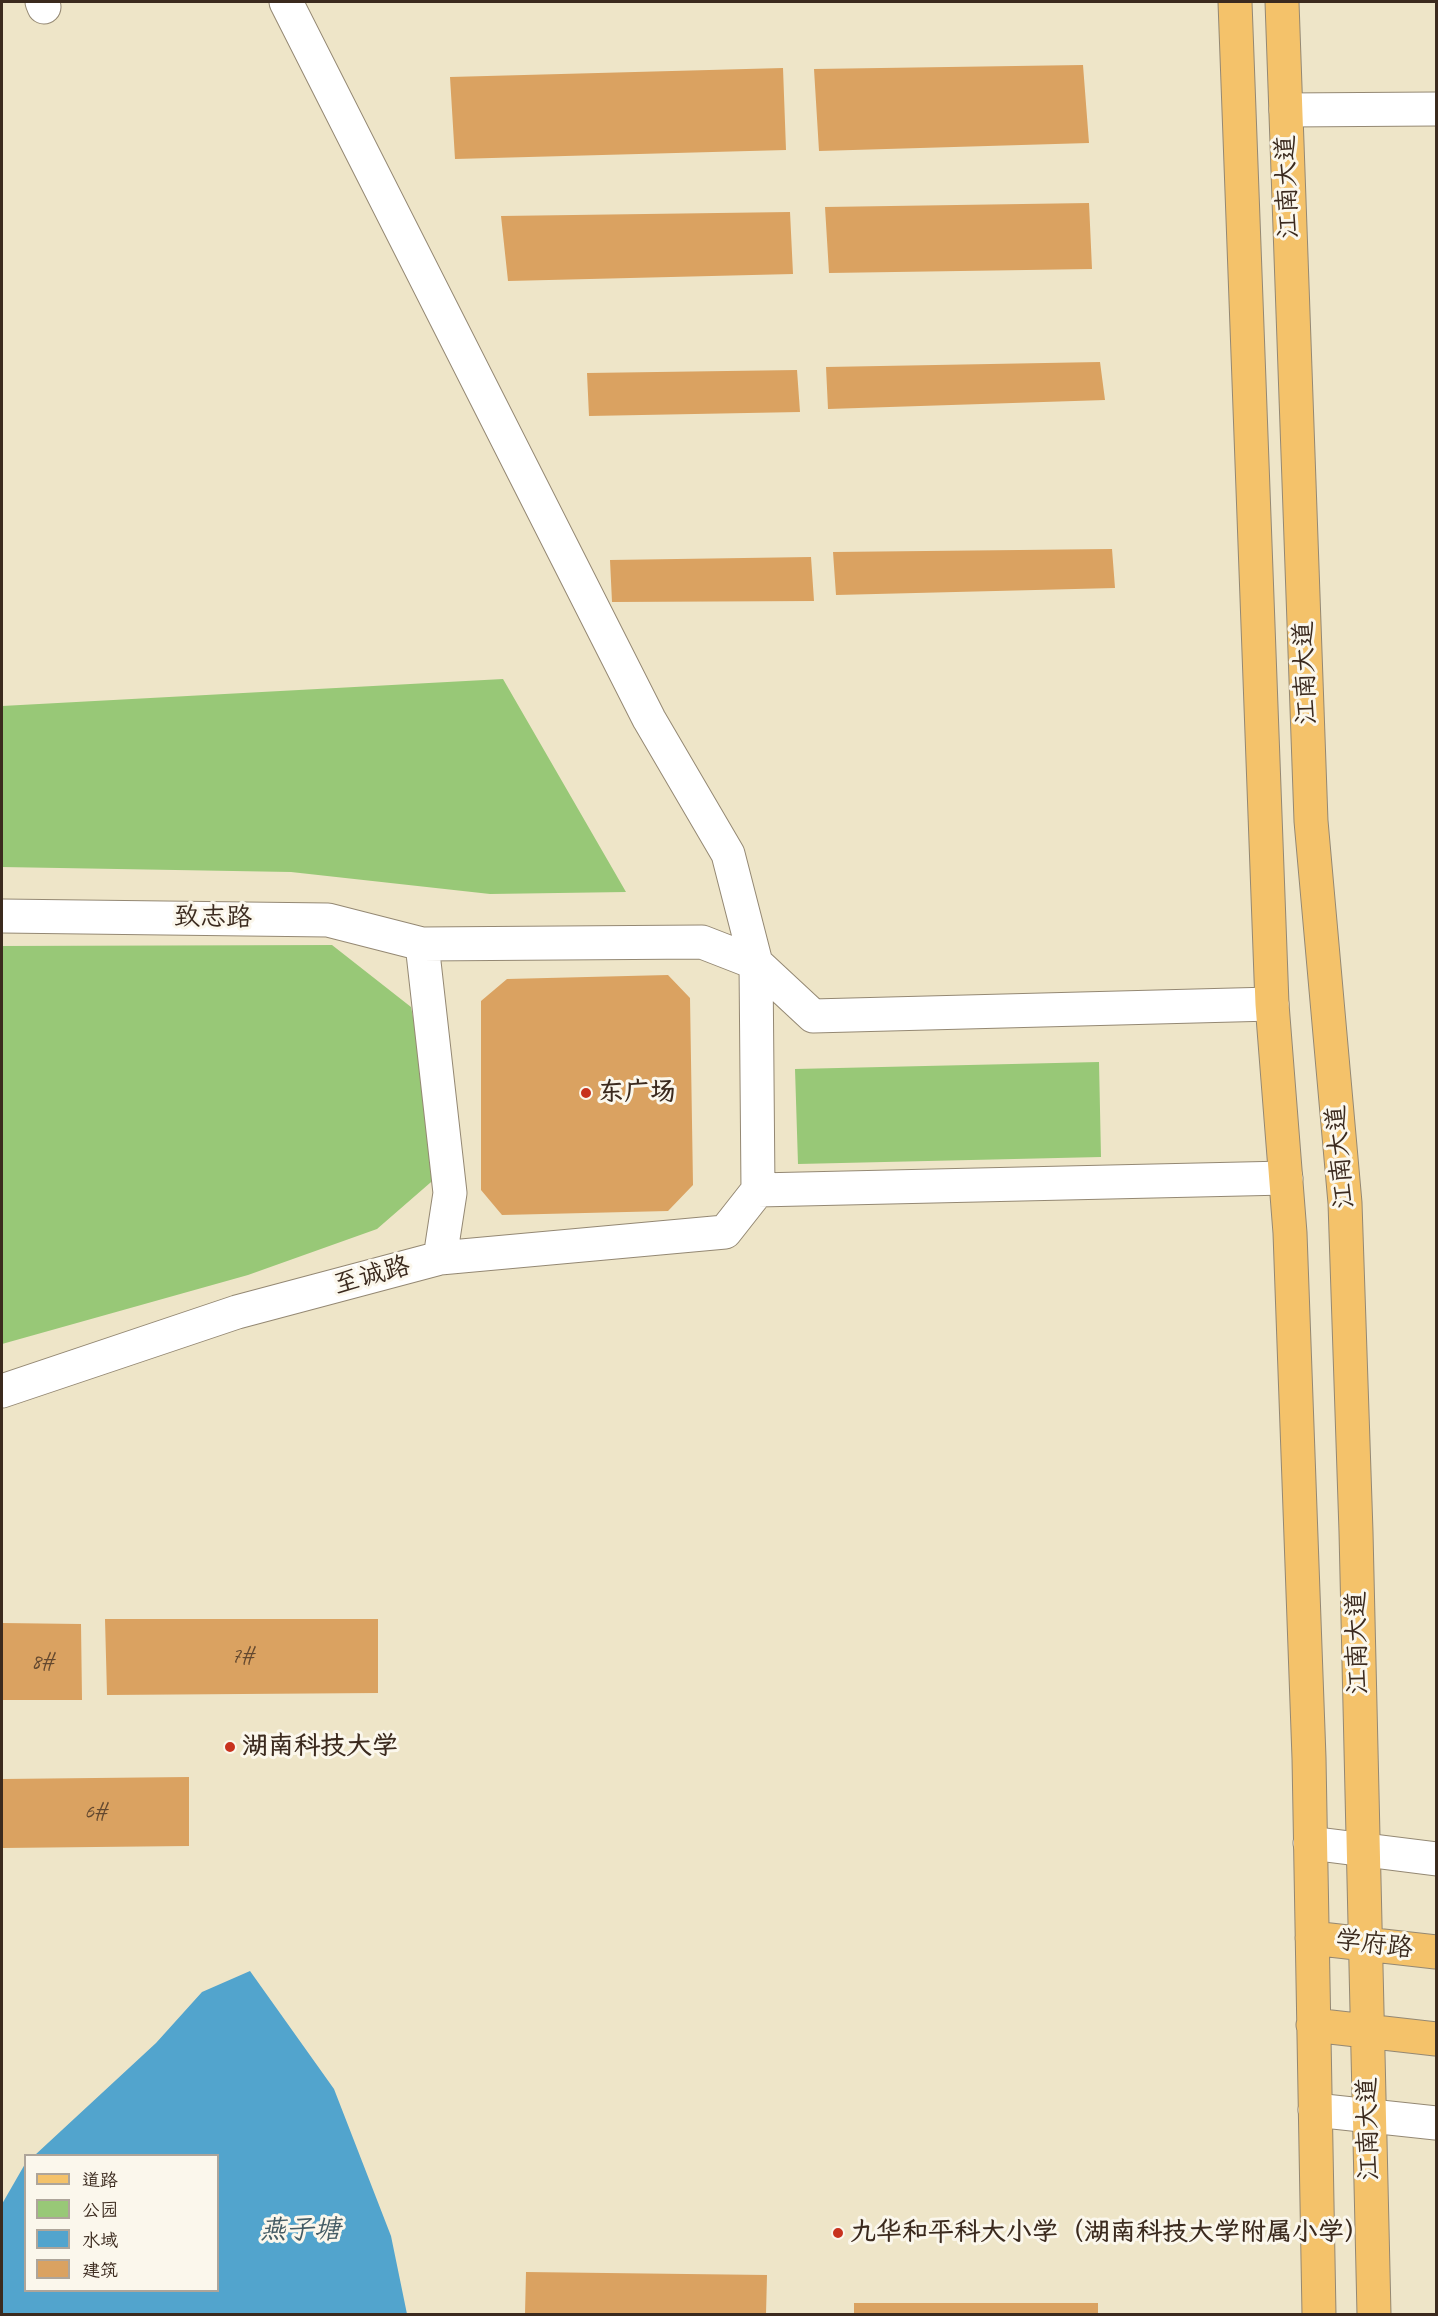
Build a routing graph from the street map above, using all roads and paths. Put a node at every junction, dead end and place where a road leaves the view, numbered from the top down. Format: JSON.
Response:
{"nodes":[{"id":1,"x":286,"y":2,"type":"edge"},
{"id":2,"x":1235,"y":2,"type":"edge"},
{"id":3,"x":1282,"y":2,"type":"edge"},
{"id":4,"x":1437,"y":109,"type":"edge"},
{"id":5,"x":1286,"y":110,"type":"junction"},
{"id":6,"x":2,"y":916,"type":"edge"},
{"id":7,"x":422,"y":944,"type":"junction"},
{"id":8,"x":756,"y":963,"type":"junction"},
{"id":9,"x":1272,"y":1004,"type":"junction"},
{"id":10,"x":1286,"y":1178,"type":"junction"},
{"id":11,"x":758,"y":1190,"type":"junction"},
{"id":12,"x":440,"y":1258,"type":"junction"},
{"id":13,"x":2,"y":1391,"type":"edge"},
{"id":14,"x":1310,"y":1843,"type":"junction"},
{"id":15,"x":1363,"y":1849,"type":"junction"},
{"id":16,"x":1437,"y":1859,"type":"edge"},
{"id":17,"x":1312,"y":1938,"type":"junction"},
{"id":18,"x":1365,"y":1944,"type":"junction"},
{"id":19,"x":1437,"y":1952,"type":"edge"},
{"id":20,"x":1313,"y":2025,"type":"junction"},
{"id":21,"x":1367,"y":2031,"type":"junction"},
{"id":22,"x":1437,"y":2039,"type":"edge"},
{"id":23,"x":1315,"y":2110,"type":"junction"},
{"id":24,"x":1369,"y":2116,"type":"junction"},
{"id":25,"x":1437,"y":2123,"type":"edge"},
{"id":26,"x":1319,"y":2314,"type":"edge"},
{"id":27,"x":1374,"y":2314,"type":"edge"}],
"edges":[{"from":1,"to":8,"type":"street"},
{"from":2,"to":9,"type":"main road","name":"江南大道"},
{"from":3,"to":5,"type":"main road","name":"江南大道"},
{"from":4,"to":5,"type":"street"},
{"from":5,"to":15,"type":"main road","name":"江南大道"},
{"from":6,"to":7,"type":"street","name":"致志路"},
{"from":7,"to":8,"type":"street","name":"致志路"},
{"from":7,"to":12,"type":"street","name":"至诚路"},
{"from":8,"to":9,"type":"street"},
{"from":8,"to":11,"type":"street"},
{"from":9,"to":10,"type":"main road","name":"江南大道"},
{"from":10,"to":11,"type":"street"},
{"from":10,"to":14,"type":"main road","name":"江南大道"},
{"from":11,"to":12,"type":"street"},
{"from":12,"to":13,"type":"street","name":"至诚路"},
{"from":14,"to":15,"type":"street"},
{"from":14,"to":17,"type":"main road","name":"江南大道"},
{"from":15,"to":16,"type":"street"},
{"from":15,"to":18,"type":"main road","name":"江南大道"},
{"from":17,"to":18,"type":"main road","name":"学府路"},
{"from":17,"to":20,"type":"main road","name":"江南大道"},
{"from":18,"to":19,"type":"main road","name":"学府路"},
{"from":18,"to":21,"type":"main road","name":"江南大道"},
{"from":20,"to":21,"type":"main road"},
{"from":20,"to":23,"type":"main road","name":"江南大道"},
{"from":21,"to":22,"type":"main road"},
{"from":21,"to":24,"type":"main road","name":"江南大道"},
{"from":23,"to":24,"type":"street"},
{"from":23,"to":26,"type":"main road","name":"江南大道"},
{"from":24,"to":25,"type":"street"},
{"from":24,"to":27,"type":"main road","name":"江南大道"}]}
